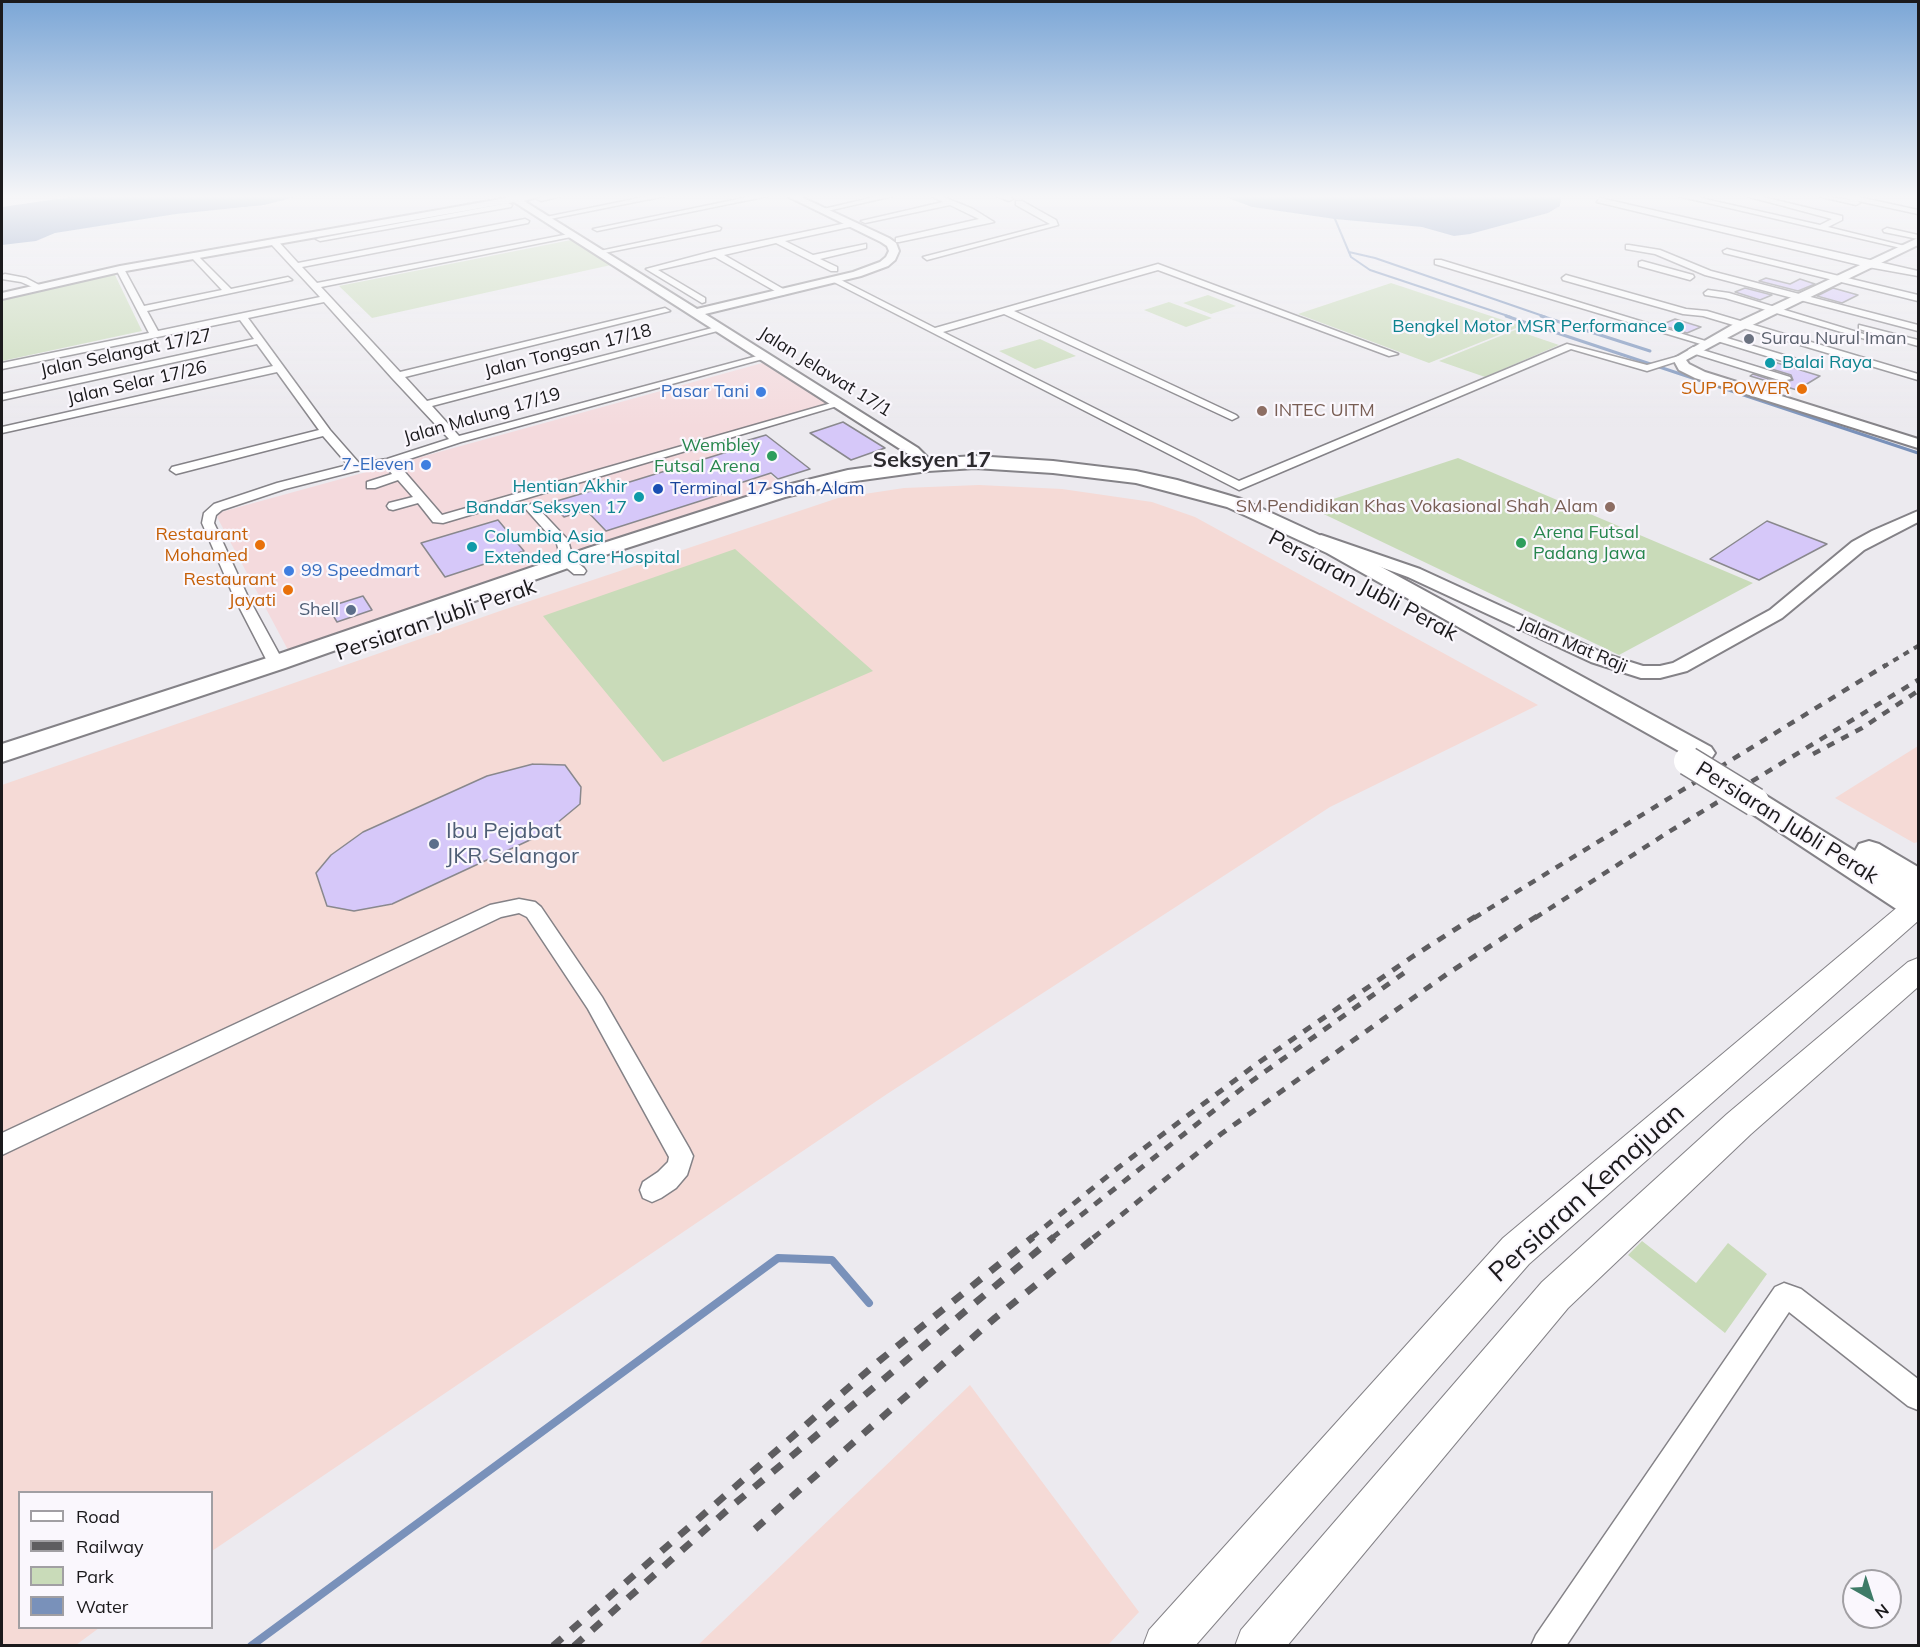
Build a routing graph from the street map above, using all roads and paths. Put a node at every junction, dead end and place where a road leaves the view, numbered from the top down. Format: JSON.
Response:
{"nodes":[{"id":1,"x":101,"y":273,"type":"edge"},
{"id":2,"x":122,"y":273,"type":"edge"},
{"id":3,"x":211,"y":273,"type":"edge"},
{"id":4,"x":303,"y":273,"type":"edge"},
{"id":5,"x":379,"y":273,"type":"edge"},
{"id":6,"x":632,"y":273,"type":"edge"},
{"id":7,"x":656,"y":273,"type":"edge"},
{"id":8,"x":749,"y":273,"type":"edge"},
{"id":9,"x":840,"y":273,"type":"edge"},
{"id":10,"x":1138,"y":273,"type":"edge"},
{"id":11,"x":1174,"y":273,"type":"edge"},
{"id":12,"x":1475,"y":273,"type":"edge"},
{"id":13,"x":1500,"y":273,"type":"dead end"},
{"id":14,"x":1671,"y":273,"type":"edge"},
{"id":15,"x":1708,"y":273,"type":"edge"},
{"id":16,"x":1849,"y":273,"type":"edge"},
{"id":17,"x":1857,"y":273,"type":"edge"},
{"id":18,"x":1865,"y":273,"type":"edge"},
{"id":19,"x":1893,"y":273,"type":"edge"},
{"id":20,"x":834,"y":274,"type":"junction"},
{"id":21,"x":1918,"y":274,"type":"edge"},
{"id":22,"x":1878,"y":275,"type":"dead end"},
{"id":23,"x":6,"y":277,"type":"dead end"},
{"id":24,"x":1489,"y":277,"type":"junction"},
{"id":25,"x":1566,"y":278,"type":"dead end"},
{"id":26,"x":288,"y":280,"type":"dead end"},
{"id":27,"x":1473,"y":283,"type":"dead end"},
{"id":28,"x":37,"y":286,"type":"junction"},
{"id":29,"x":315,"y":286,"type":"junction"},
{"id":30,"x":229,"y":292,"type":"junction"},
{"id":31,"x":782,"y":292,"type":"junction"},
{"id":32,"x":1653,"y":292,"type":"dead end"},
{"id":33,"x":1708,"y":293,"type":"dead end"},
{"id":34,"x":1548,"y":295,"type":"junction"},
{"id":35,"x":2,"y":296,"type":"edge"},
{"id":36,"x":1803,"y":297,"type":"junction"},
{"id":37,"x":1918,"y":298,"type":"edge"},
{"id":38,"x":326,"y":299,"type":"junction"},
{"id":39,"x":702,"y":300,"type":"dead end"},
{"id":40,"x":1642,"y":300,"type":"junction"},
{"id":41,"x":1532,"y":301,"type":"dead end"},
{"id":42,"x":1782,"y":307,"type":"junction"},
{"id":43,"x":1628,"y":308,"type":"dead end"},
{"id":44,"x":142,"y":309,"type":"junction"},
{"id":45,"x":665,"y":311,"type":"dead end"},
{"id":46,"x":1006,"y":311,"type":"junction"},
{"id":47,"x":695,"y":313,"type":"junction"},
{"id":48,"x":1612,"y":314,"type":"junction"},
{"id":49,"x":242,"y":316,"type":"junction"},
{"id":50,"x":1598,"y":321,"type":"dead end"},
{"id":51,"x":1743,"y":325,"type":"junction"},
{"id":52,"x":1918,"y":328,"type":"edge"},
{"id":53,"x":720,"y":329,"type":"junction"},
{"id":54,"x":934,"y":331,"type":"junction"},
{"id":55,"x":155,"y":334,"type":"junction"},
{"id":56,"x":1875,"y":339,"type":"dead end"},
{"id":57,"x":1712,"y":340,"type":"junction"},
{"id":58,"x":258,"y":341,"type":"junction"},
{"id":59,"x":1918,"y":343,"type":"edge"},
{"id":60,"x":1693,"y":350,"type":"junction"},
{"id":61,"x":1392,"y":354,"type":"dead end"},
{"id":62,"x":765,"y":357,"type":"junction"},
{"id":63,"x":1679,"y":359,"type":"junction"},
{"id":64,"x":1900,"y":361,"type":"dead end"},
{"id":65,"x":1803,"y":364,"type":"dead end"},
{"id":66,"x":2,"y":366,"type":"edge"},
{"id":67,"x":280,"y":368,"type":"junction"},
{"id":68,"x":1918,"y":368,"type":"edge"},
{"id":69,"x":396,"y":376,"type":"junction"},
{"id":70,"x":1918,"y":377,"type":"edge"},
{"id":71,"x":1785,"y":379,"type":"dead end"},
{"id":72,"x":2,"y":397,"type":"edge"},
{"id":73,"x":839,"y":404,"type":"junction"},
{"id":74,"x":424,"y":405,"type":"junction"},
{"id":75,"x":1232,"y":417,"type":"dead end"},
{"id":76,"x":2,"y":430,"type":"edge"},
{"id":77,"x":326,"y":432,"type":"junction"},
{"id":78,"x":457,"y":440,"type":"junction"},
{"id":79,"x":1918,"y":444,"type":"edge"},
{"id":80,"x":921,"y":458,"type":"junction"},
{"id":81,"x":389,"y":462,"type":"junction"},
{"id":82,"x":356,"y":467,"type":"junction"},
{"id":83,"x":960,"y":468,"type":"junction"},
{"id":84,"x":176,"y":470,"type":"dead end"},
{"id":85,"x":400,"y":475,"type":"junction"},
{"id":86,"x":371,"y":485,"type":"dead end"},
{"id":87,"x":548,"y":488,"type":"junction"},
{"id":88,"x":420,"y":499,"type":"junction"},
{"id":89,"x":393,"y":506,"type":"dead end"},
{"id":90,"x":486,"y":507,"type":"junction"},
{"id":91,"x":531,"y":508,"type":"junction"},
{"id":92,"x":1918,"y":516,"type":"edge"},
{"id":93,"x":1300,"y":541,"type":"junction"},
{"id":94,"x":570,"y":558,"type":"junction"},
{"id":95,"x":1414,"y":573,"type":"junction"},
{"id":96,"x":1387,"y":578,"type":"junction"},
{"id":97,"x":276,"y":663,"type":"junction"},
{"id":98,"x":2,"y":753,"type":"edge"},
{"id":99,"x":1695,"y":757,"type":"junction"},
{"id":100,"x":2,"y":772,"type":"edge"},
{"id":101,"x":1918,"y":900,"type":"edge"},
{"id":102,"x":1918,"y":970,"type":"edge"},
{"id":103,"x":2,"y":1144,"type":"edge"},
{"id":104,"x":652,"y":1190,"type":"dead end"},
{"id":105,"x":1918,"y":1395,"type":"edge"},
{"id":106,"x":1165,"y":1646,"type":"edge"},
{"id":107,"x":1257,"y":1646,"type":"edge"},
{"id":108,"x":1547,"y":1646,"type":"edge"}],
"edges":[{"from":1,"to":28,"type":"street"},
{"from":2,"to":44,"type":"street"},
{"from":3,"to":30,"type":"street"},
{"from":4,"to":29,"type":"street"},
{"from":5,"to":29,"type":"street"},
{"from":6,"to":47,"type":"street","name":"Jalan Jelawat 17/1"},
{"from":7,"to":39,"type":"street"},
{"from":8,"to":31,"type":"street"},
{"from":9,"to":20,"type":"street"},
{"from":10,"to":46,"type":"street"},
{"from":11,"to":61,"type":"street"},
{"from":12,"to":24,"type":"street"},
{"from":13,"to":24,"type":"street"},
{"from":14,"to":42,"type":"street"},
{"from":15,"to":36,"type":"street"},
{"from":16,"to":36,"type":"street"},
{"from":17,"to":37,"type":"street"},
{"from":18,"to":22,"type":"street"},
{"from":19,"to":21,"type":"street"},
{"from":20,"to":31,"type":"street"},
{"from":20,"to":54,"type":"street"},
{"from":23,"to":28,"type":"street"},
{"from":24,"to":27,"type":"street"},
{"from":24,"to":34,"type":"street"},
{"from":25,"to":40,"type":"street"},
{"from":26,"to":30,"type":"street"},
{"from":28,"to":35,"type":"street"},
{"from":29,"to":38,"type":"street"},
{"from":30,"to":44,"type":"street"},
{"from":31,"to":47,"type":"street"},
{"from":32,"to":40,"type":"street"},
{"from":33,"to":42,"type":"street"},
{"from":34,"to":41,"type":"street"},
{"from":34,"to":48,"type":"street"},
{"from":36,"to":42,"type":"street"},
{"from":36,"to":52,"type":"street"},
{"from":38,"to":49,"type":"street"},
{"from":38,"to":69,"type":"street"},
{"from":40,"to":51,"type":"street"},
{"from":42,"to":51,"type":"street"},
{"from":42,"to":56,"type":"street"},
{"from":42,"to":59,"type":"street"},
{"from":43,"to":48,"type":"street"},
{"from":44,"to":55,"type":"street"},
{"from":45,"to":69,"type":"street"},
{"from":46,"to":54,"type":"street"},
{"from":46,"to":75,"type":"street"},
{"from":47,"to":53,"type":"street","name":"Jalan Jelawat 17/1"},
{"from":48,"to":50,"type":"street"},
{"from":48,"to":57,"type":"street"},
{"from":49,"to":55,"type":"street"},
{"from":49,"to":58,"type":"street"},
{"from":51,"to":57,"type":"street"},
{"from":51,"to":70,"type":"street"},
{"from":53,"to":62,"type":"street","name":"Jalan Jelawat 17/1"},
{"from":53,"to":74,"type":"street","name":"Jalan Tongsan 17/18"},
{"from":54,"to":63,"type":"street"},
{"from":55,"to":66,"type":"street"},
{"from":57,"to":60,"type":"street"},
{"from":57,"to":65,"type":"street"},
{"from":58,"to":67,"type":"street"},
{"from":58,"to":72,"type":"street","name":"Jalan Selangat 17/27"},
{"from":60,"to":63,"type":"street"},
{"from":60,"to":71,"type":"street"},
{"from":62,"to":73,"type":"street","name":"Jalan Jelawat 17/1"},
{"from":62,"to":78,"type":"street","name":"Jalan Malung 17/19"},
{"from":63,"to":79,"type":"street"},
{"from":64,"to":68,"type":"street"},
{"from":67,"to":76,"type":"street","name":"Jalan Selar 17/26"},
{"from":67,"to":77,"type":"street"},
{"from":69,"to":74,"type":"street"},
{"from":73,"to":80,"type":"street","name":"Jalan Jelawat 17/1"},
{"from":73,"to":87,"type":"street"},
{"from":74,"to":78,"type":"street"},
{"from":77,"to":82,"type":"street"},
{"from":77,"to":84,"type":"street"},
{"from":78,"to":81,"type":"street","name":"Jalan Malung 17/19"},
{"from":80,"to":83,"type":"main road","name":"Persiaran Jubli Perak"},
{"from":80,"to":94,"type":"main road","name":"Persiaran Jubli Perak"},
{"from":81,"to":82,"type":"street","name":"Jalan Malung 17/19"},
{"from":81,"to":85,"type":"street"},
{"from":82,"to":97,"type":"street","name":"Jalan Malung 17/19"},
{"from":83,"to":93,"type":"main road","name":"Persiaran Jubli Perak"},
{"from":83,"to":93,"type":"main road","name":"Persiaran Jubli Perak"},
{"from":83,"to":94,"type":"main road","name":"Persiaran Jubli Perak"},
{"from":85,"to":86,"type":"street"},
{"from":85,"to":88,"type":"street"},
{"from":87,"to":90,"type":"street"},
{"from":87,"to":91,"type":"street"},
{"from":88,"to":89,"type":"street"},
{"from":88,"to":90,"type":"street"},
{"from":90,"to":91,"type":"street"},
{"from":91,"to":94,"type":"street"},
{"from":92,"to":95,"type":"street","name":"Jalan Mat Raji"},
{"from":93,"to":95,"type":"street","name":"Jalan Mat Raji"},
{"from":93,"to":96,"type":"main road","name":"Persiaran Jubli Perak"},
{"from":93,"to":99,"type":"main road","name":"Persiaran Jubli Perak"},
{"from":94,"to":97,"type":"main road","name":"Persiaran Jubli Perak"},
{"from":94,"to":100,"type":"main road","name":"Persiaran Jubli Perak"},
{"from":95,"to":96,"type":"street"},
{"from":96,"to":99,"type":"main road","name":"Persiaran Jubli Perak"},
{"from":97,"to":98,"type":"main road","name":"Persiaran Jubli Perak"},
{"from":99,"to":101,"type":"main road","name":"Persiaran Jubli Perak","bridge":true},
{"from":101,"to":106,"type":"main road","name":"Persiaran Kemajuan"},
{"from":102,"to":107,"type":"main road"},
{"from":103,"to":104,"type":"street"},
{"from":105,"to":108,"type":"street"}]}
